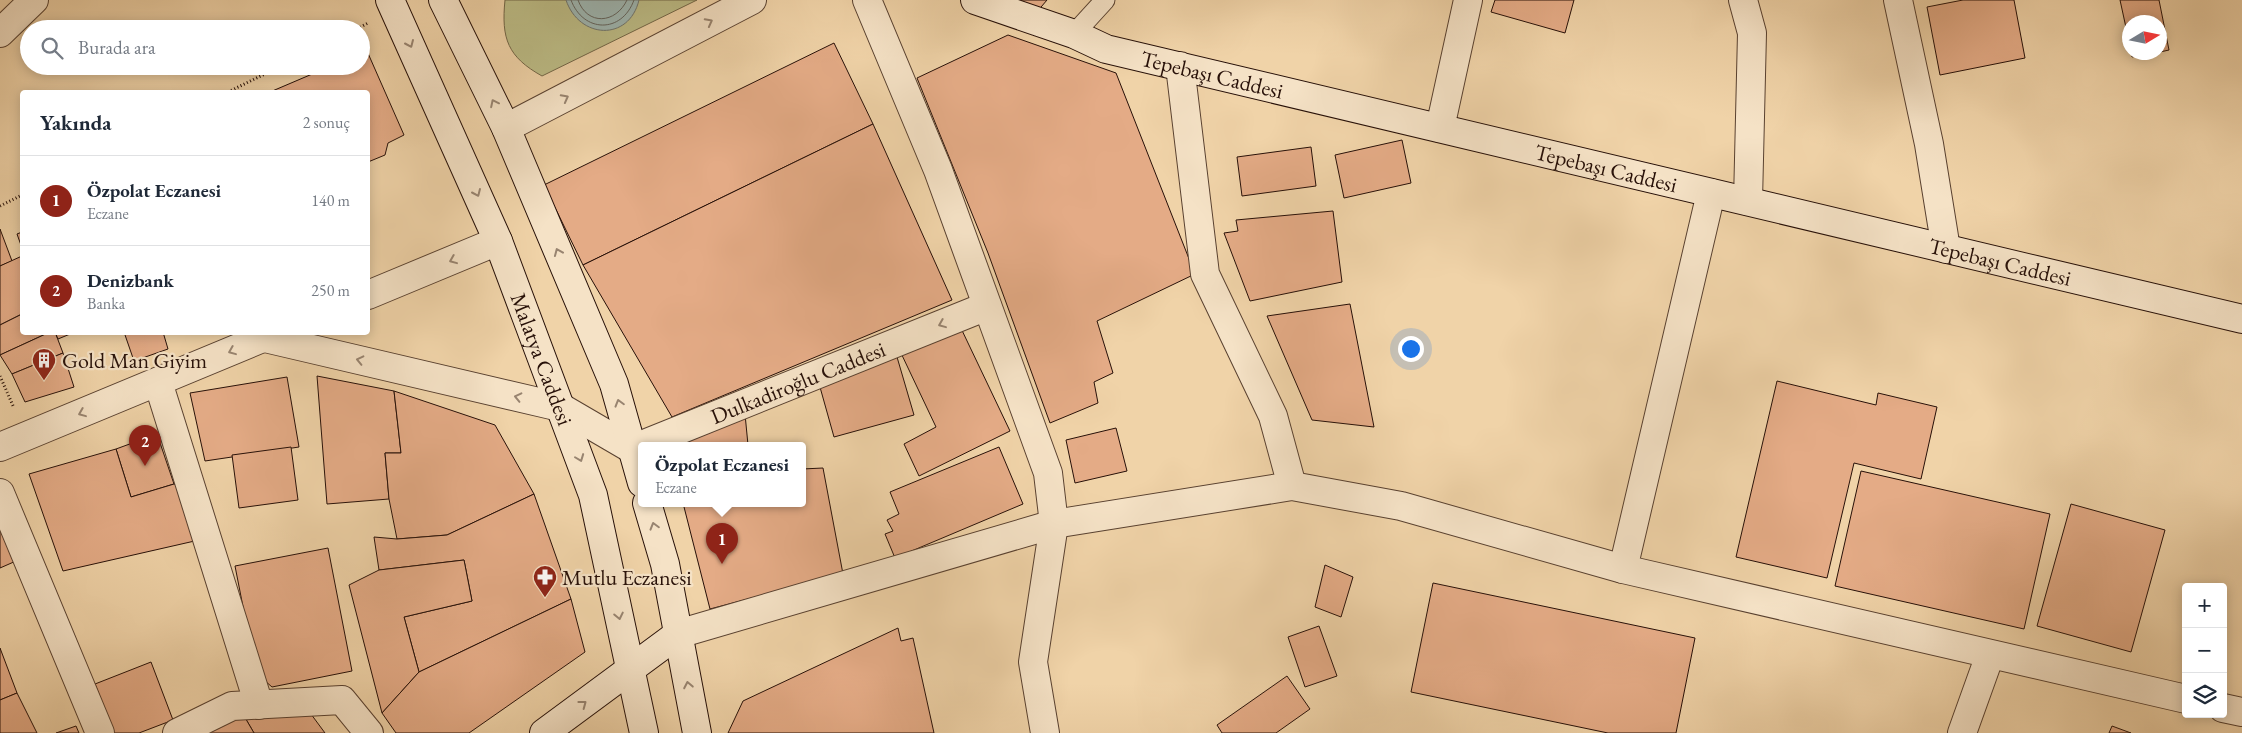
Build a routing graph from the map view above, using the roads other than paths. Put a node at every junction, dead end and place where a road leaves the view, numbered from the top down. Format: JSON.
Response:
{"nodes":[{"id":1,"x":34,"y":0,"type":"edge"},
{"id":2,"x":390,"y":0,"type":"edge"},
{"id":3,"x":752,"y":0,"type":"edge"},
{"id":4,"x":867,"y":0,"type":"edge"},
{"id":5,"x":975,"y":0,"type":"edge"},
{"id":6,"x":1105,"y":0,"type":"edge"},
{"id":7,"x":1468,"y":0,"type":"edge"},
{"id":8,"x":1742,"y":0,"type":"edge"},
{"id":9,"x":1898,"y":0,"type":"edge"},
{"id":10,"x":446,"y":1,"type":"edge"},
{"id":11,"x":0,"y":33,"type":"edge"},
{"id":12,"x":1074,"y":34,"type":"junction"},
{"id":13,"x":1180,"y":66,"type":"junction"},
{"id":14,"x":506,"y":128,"type":"junction"},
{"id":15,"x":1440,"y":128,"type":"junction"},
{"id":16,"x":1711,"y":193,"type":"junction"},
{"id":17,"x":1748,"y":201,"type":"junction"},
{"id":18,"x":498,"y":241,"type":"junction"},
{"id":19,"x":1946,"y":249,"type":"junction"},
{"id":20,"x":370,"y":294,"type":"edge"},
{"id":21,"x":987,"y":306,"type":"junction"},
{"id":22,"x":2242,"y":319,"type":"edge"},
{"id":23,"x":271,"y":335,"type":"edge"},
{"id":24,"x":158,"y":382,"type":"junction"},
{"id":25,"x":560,"y":407,"type":"junction"},
{"id":26,"x":649,"y":442,"type":"edge"},
{"id":27,"x":0,"y":447,"type":"edge"},
{"id":28,"x":638,"y":447,"type":"edge"},
{"id":29,"x":632,"y":449,"type":"junction"},
{"id":30,"x":638,"y":469,"type":"edge"},
{"id":31,"x":1292,"y":486,"type":"junction"},
{"id":32,"x":0,"y":493,"type":"edge"},
{"id":33,"x":648,"y":507,"type":"edge"},
{"id":34,"x":1054,"y":524,"type":"junction"},
{"id":35,"x":1623,"y":569,"type":"junction"},
{"id":36,"x":678,"y":634,"type":"junction"},
{"id":37,"x":1990,"y":655,"type":"junction"},
{"id":38,"x":631,"y":668,"type":"junction"},
{"id":39,"x":2182,"y":698,"type":"edge"},
{"id":40,"x":259,"y":705,"type":"junction"},
{"id":41,"x":2227,"y":709,"type":"edge"},
{"id":42,"x":2242,"y":712,"type":"edge"},
{"id":43,"x":100,"y":733,"type":"edge"},
{"id":44,"x":177,"y":733,"type":"edge"},
{"id":45,"x":369,"y":733,"type":"edge"},
{"id":46,"x":544,"y":733,"type":"edge"},
{"id":47,"x":644,"y":733,"type":"edge"},
{"id":48,"x":697,"y":733,"type":"edge"},
{"id":49,"x":1046,"y":733,"type":"edge"},
{"id":50,"x":1962,"y":733,"type":"edge"}],
"edges":[{"from":1,"to":11,"type":"street"},
{"from":2,"to":18,"type":"street","name":"Malatya Caddesi","one_way":true},
{"from":14,"to":3,"type":"street","one_way":true},
{"from":4,"to":21,"type":"street"},
{"from":5,"to":12,"type":"street","name":"Tepebaşı Caddesi"},
{"from":6,"to":12,"type":"lane"},
{"from":7,"to":15,"type":"street"},
{"from":8,"to":17,"type":"street"},
{"from":9,"to":19,"type":"street"},
{"from":14,"to":10,"type":"street","one_way":true},
{"from":12,"to":13,"type":"street","name":"Tepebaşı Caddesi"},
{"from":13,"to":15,"type":"street","name":"Tepebaşı Caddesi"},
{"from":13,"to":31,"type":"street"},
{"from":29,"to":14,"type":"street","one_way":true},
{"from":15,"to":16,"type":"street","name":"Tepebaşı Caddesi"},
{"from":16,"to":17,"type":"street","name":"Tepebaşı Caddesi"},
{"from":16,"to":35,"type":"street"},
{"from":17,"to":19,"type":"street","name":"Tepebaşı Caddesi"},
{"from":18,"to":20,"type":"street","one_way":true},
{"from":18,"to":25,"type":"street","name":"Malatya Caddesi"},
{"from":19,"to":22,"type":"street","name":"Tepebaşı Caddesi"},
{"from":21,"to":26,"type":"street","name":"Dulkadiroğlu Caddesi","one_way":true},
{"from":21,"to":34,"type":"street"},
{"from":23,"to":24,"type":"street","one_way":true},
{"from":25,"to":23,"type":"street","one_way":true},
{"from":24,"to":27,"type":"street","one_way":true},
{"from":24,"to":40,"type":"street"},
{"from":25,"to":29,"type":"street"},
{"from":25,"to":38,"type":"street","name":"Malatya Caddesi","one_way":true},
{"from":28,"to":29,"type":"street","name":"Dulkadiroğlu Caddesi","one_way":true},
{"from":29,"to":30,"type":"street"},
{"from":31,"to":34,"type":"street"},
{"from":31,"to":35,"type":"street"},
{"from":32,"to":43,"type":"street"},
{"from":36,"to":33,"type":"street","one_way":true},
{"from":34,"to":36,"type":"street"},
{"from":34,"to":49,"type":"street"},
{"from":35,"to":37,"type":"street"},
{"from":36,"to":38,"type":"street"},
{"from":48,"to":36,"type":"street","one_way":true},
{"from":37,"to":39,"type":"street"},
{"from":37,"to":50,"type":"street"},
{"from":46,"to":38,"type":"street","one_way":true},
{"from":38,"to":47,"type":"street","name":"Malatya Caddesi"},
{"from":40,"to":44,"type":"street"},
{"from":40,"to":45,"type":"street"},
{"from":41,"to":42,"type":"street"}]}
